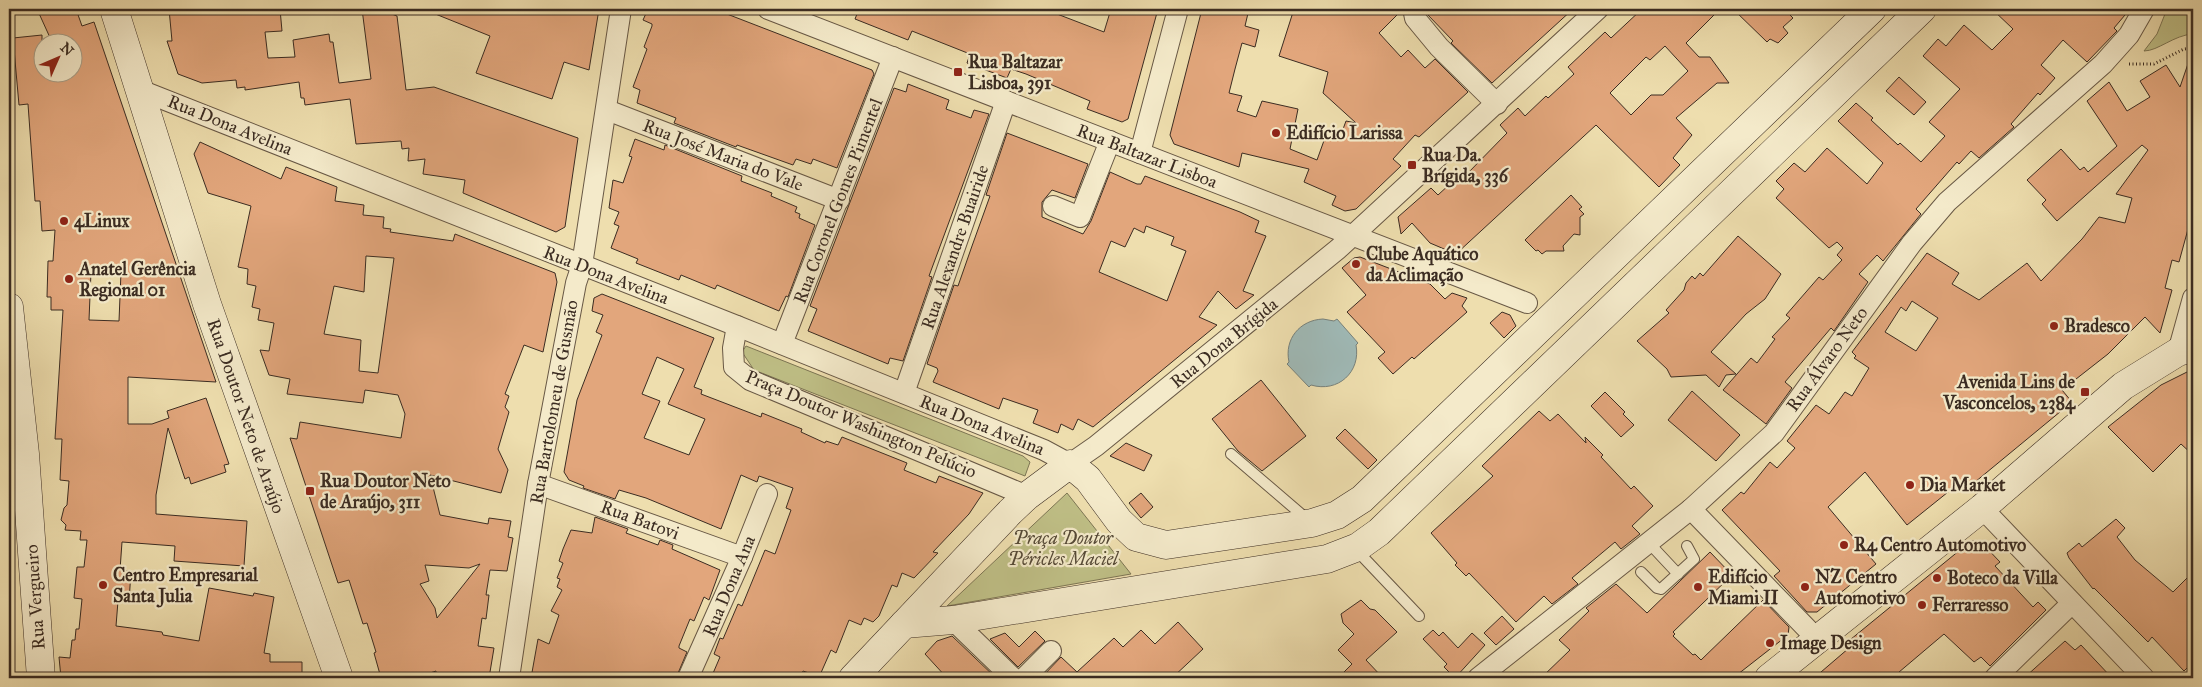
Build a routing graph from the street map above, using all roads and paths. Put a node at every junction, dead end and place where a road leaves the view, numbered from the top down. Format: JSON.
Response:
{"nodes":[{"id":1,"x":114,"y":9,"type":"edge"},
{"id":2,"x":621,"y":9,"type":"edge"},
{"id":3,"x":768,"y":9,"type":"edge"},
{"id":4,"x":1178,"y":9,"type":"edge"},
{"id":5,"x":1417,"y":9,"type":"edge"},
{"id":6,"x":1598,"y":9,"type":"edge"},
{"id":7,"x":1872,"y":9,"type":"edge"},
{"id":8,"x":1922,"y":9,"type":"edge"},
{"id":9,"x":2144,"y":9,"type":"edge"},
{"id":10,"x":2193,"y":48,"type":"edge"},
{"id":11,"x":893,"y":57,"type":"junction"},
{"id":12,"x":2103,"y":64,"type":"junction"},
{"id":13,"x":140,"y":90,"type":"junction"},
{"id":14,"x":1006,"y":101,"type":"junction"},
{"id":15,"x":1497,"y":104,"type":"junction"},
{"id":16,"x":607,"y":110,"type":"junction"},
{"id":17,"x":1110,"y":141,"type":"junction"},
{"id":18,"x":1140,"y":153,"type":"junction"},
{"id":19,"x":839,"y":200,"type":"junction"},
{"id":20,"x":1053,"y":206,"type":"dead end"},
{"id":21,"x":1354,"y":236,"type":"junction"},
{"id":22,"x":582,"y":265,"type":"junction"},
{"id":23,"x":2193,"y":298,"type":"edge"},
{"id":24,"x":1527,"y":303,"type":"dead end"},
{"id":25,"x":9,"y":307,"type":"edge"},
{"id":26,"x":737,"y":326,"type":"junction"},
{"id":27,"x":782,"y":344,"type":"junction"},
{"id":28,"x":2186,"y":350,"type":"edge"},
{"id":29,"x":904,"y":393,"type":"junction"},
{"id":30,"x":17,"y":452,"type":"edge"},
{"id":31,"x":1231,"y":454,"type":"dead end"},
{"id":32,"x":1070,"y":464,"type":"junction"},
{"id":33,"x":538,"y":484,"type":"junction"},
{"id":34,"x":767,"y":494,"type":"dead end"},
{"id":35,"x":1028,"y":496,"type":"junction"},
{"id":36,"x":1982,"y":508,"type":"junction"},
{"id":37,"x":1691,"y":509,"type":"junction"},
{"id":38,"x":1312,"y":523,"type":"junction"},
{"id":39,"x":1649,"y":543,"type":"junction"},
{"id":40,"x":1687,"y":546,"type":"dead end"},
{"id":41,"x":1358,"y":548,"type":"junction"},
{"id":42,"x":742,"y":557,"type":"junction"},
{"id":43,"x":1641,"y":572,"type":"dead end"},
{"id":44,"x":1678,"y":574,"type":"junction"},
{"id":45,"x":2072,"y":603,"type":"junction"},
{"id":46,"x":1419,"y":616,"type":"dead end"},
{"id":47,"x":952,"y":620,"type":"junction"},
{"id":48,"x":904,"y":624,"type":"junction"},
{"id":49,"x":1817,"y":639,"type":"junction"},
{"id":50,"x":1051,"y":651,"type":"dead end"},
{"id":51,"x":41,"y":678,"type":"edge"},
{"id":52,"x":339,"y":678,"type":"edge"},
{"id":53,"x":509,"y":678,"type":"edge"},
{"id":54,"x":688,"y":678,"type":"edge"},
{"id":55,"x":853,"y":678,"type":"edge"},
{"id":56,"x":1013,"y":678,"type":"edge"},
{"id":57,"x":1024,"y":678,"type":"edge"},
{"id":58,"x":1478,"y":678,"type":"edge"},
{"id":59,"x":1769,"y":678,"type":"edge"},
{"id":60,"x":1995,"y":678,"type":"edge"},
{"id":61,"x":2144,"y":678,"type":"edge"}],
"edges":[{"from":1,"to":13,"type":"street","name":"Rua Doutor Neto de Araújo"},
{"from":2,"to":16,"type":"street","name":"Rua Bartolomeu de Gusmão"},
{"from":3,"to":11,"type":"street","name":"Rua Baltazar Lisboa"},
{"from":4,"to":18,"type":"street"},
{"from":5,"to":15,"type":"street"},
{"from":6,"to":15,"type":"street","name":"Rua Dona Brígida"},
{"from":7,"to":38,"type":"street"},
{"from":8,"to":41,"type":"street"},
{"from":9,"to":12,"type":"street","name":"Rua Álvaro Neto"},
{"from":10,"to":12,"type":"path"},
{"from":11,"to":14,"type":"street","name":"Rua Baltazar Lisboa"},
{"from":11,"to":19,"type":"street","name":"Rua Coronel Gomes Pimentel"},
{"from":12,"to":37,"type":"street","name":"Rua Álvaro Neto"},
{"from":13,"to":22,"type":"street","name":"Rua Dona Avelina"},
{"from":13,"to":52,"type":"street","name":"Rua Doutor Neto de Araújo"},
{"from":14,"to":17,"type":"street","name":"Rua Baltazar Lisboa"},
{"from":14,"to":29,"type":"street","name":"Rua Alexandre Buairide"},
{"from":15,"to":21,"type":"street","name":"Rua Dona Brígida"},
{"from":16,"to":19,"type":"street","name":"Rua José Maria do Vale"},
{"from":16,"to":22,"type":"street","name":"Rua Bartolomeu de Gusmão"},
{"from":17,"to":18,"type":"street","name":"Rua Baltazar Lisboa"},
{"from":17,"to":20,"type":"street"},
{"from":18,"to":21,"type":"street","name":"Rua Baltazar Lisboa"},
{"from":19,"to":27,"type":"street","name":"Rua Coronel Gomes Pimentel"},
{"from":21,"to":24,"type":"street","name":"Rua Baltazar Lisboa"},
{"from":21,"to":32,"type":"street","name":"Rua Dona Brígida"},
{"from":22,"to":26,"type":"street","name":"Rua Dona Avelina"},
{"from":22,"to":33,"type":"street","name":"Rua Bartolomeu de Gusmão"},
{"from":23,"to":28,"type":"street"},
{"from":25,"to":30,"type":"street","name":"Rua Vergueiro"},
{"from":26,"to":27,"type":"street","name":"Rua Dona Avelina"},
{"from":26,"to":35,"type":"street","name":"Praça Doutor Washington Pelúcio"},
{"from":27,"to":29,"type":"street","name":"Rua Dona Avelina"},
{"from":28,"to":36,"type":"street"},
{"from":29,"to":32,"type":"street","name":"Rua Dona Avelina"},
{"from":30,"to":51,"type":"street","name":"Rua Vergueiro"},
{"from":31,"to":38,"type":"lane"},
{"from":32,"to":35,"type":"street","name":"Rua Dona Brígida"},
{"from":32,"to":38,"type":"street"},
{"from":33,"to":42,"type":"street","name":"Rua Batovi"},
{"from":33,"to":53,"type":"street","name":"Rua Bartolomeu de Gusmão"},
{"from":34,"to":42,"type":"street","name":"Rua Dona Ana"},
{"from":35,"to":48,"type":"street","name":"Rua Dona Brígida"},
{"from":36,"to":45,"type":"street"},
{"from":36,"to":49,"type":"street"},
{"from":37,"to":39,"type":"street","name":"Rua Álvaro Neto"},
{"from":37,"to":49,"type":"street"},
{"from":39,"to":44,"type":"lane"},
{"from":39,"to":58,"type":"street","name":"Rua Álvaro Neto"},
{"from":40,"to":44,"type":"lane"},
{"from":41,"to":46,"type":"lane"},
{"from":41,"to":47,"type":"street"},
{"from":42,"to":54,"type":"street","name":"Rua Dona Ana"},
{"from":43,"to":44,"type":"lane"},
{"from":45,"to":60,"type":"street"},
{"from":45,"to":61,"type":"street"},
{"from":47,"to":48,"type":"street"},
{"from":47,"to":56,"type":"street"},
{"from":48,"to":55,"type":"street","name":"Rua Dona Brígida"},
{"from":49,"to":59,"type":"street"},
{"from":50,"to":57,"type":"street"}]}
